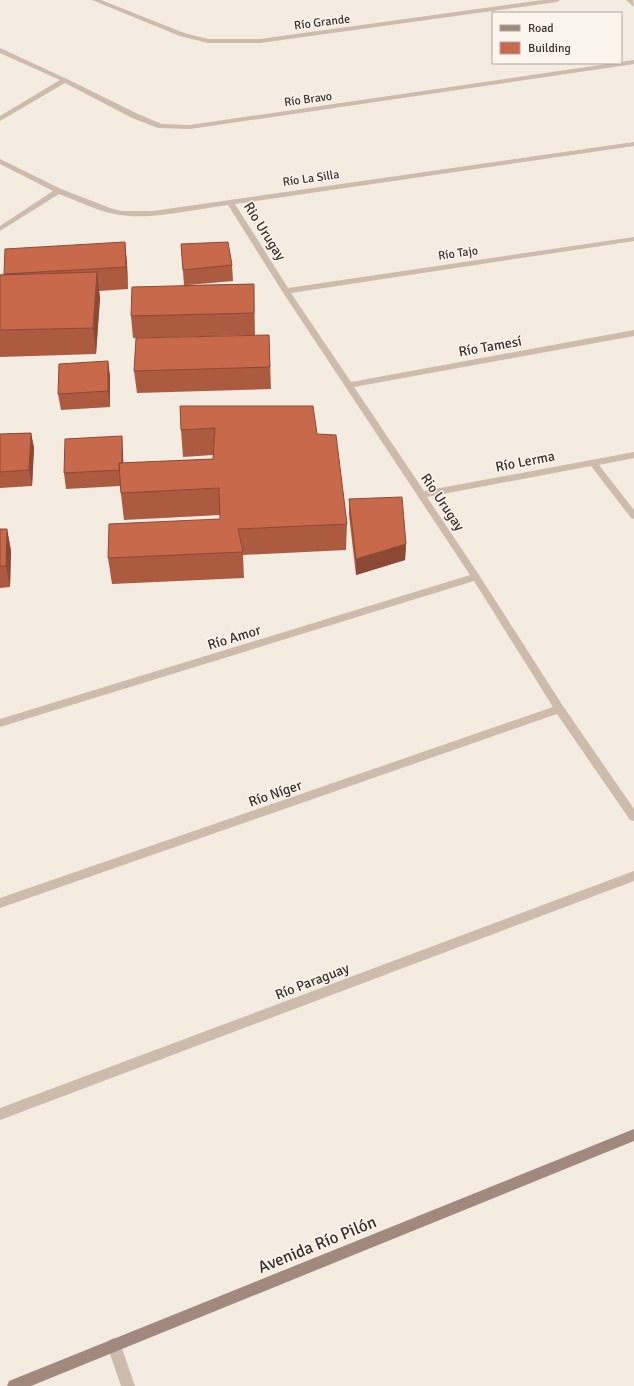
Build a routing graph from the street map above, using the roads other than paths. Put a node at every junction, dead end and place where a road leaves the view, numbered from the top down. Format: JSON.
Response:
{"nodes":[{"id":1,"x":95,"y":0,"type":"edge"},
{"id":2,"x":557,"y":0,"type":"edge"},
{"id":3,"x":630,"y":0,"type":"edge"},
{"id":4,"x":634,"y":6,"type":"edge"},
{"id":5,"x":0,"y":50,"type":"edge"},
{"id":6,"x":634,"y":62,"type":"edge"},
{"id":7,"x":620,"y":64,"type":"edge"},
{"id":8,"x":622,"y":64,"type":"edge"},
{"id":9,"x":65,"y":80,"type":"junction"},
{"id":10,"x":0,"y":119,"type":"edge"},
{"id":11,"x":634,"y":144,"type":"edge"},
{"id":12,"x":0,"y":161,"type":"edge"},
{"id":13,"x":58,"y":191,"type":"junction"},
{"id":14,"x":230,"y":202,"type":"junction"},
{"id":15,"x":0,"y":230,"type":"edge"},
{"id":16,"x":634,"y":239,"type":"edge"},
{"id":17,"x":286,"y":291,"type":"junction"},
{"id":18,"x":634,"y":333,"type":"edge"},
{"id":19,"x":350,"y":385,"type":"junction"},
{"id":20,"x":634,"y":455,"type":"edge"},
{"id":21,"x":593,"y":463,"type":"junction"},
{"id":22,"x":421,"y":495,"type":"junction"},
{"id":23,"x":634,"y":516,"type":"edge"},
{"id":24,"x":476,"y":577,"type":"junction"},
{"id":25,"x":559,"y":708,"type":"junction"},
{"id":26,"x":0,"y":723,"type":"edge"},
{"id":27,"x":634,"y":817,"type":"edge"},
{"id":28,"x":634,"y":876,"type":"edge"},
{"id":29,"x":0,"y":903,"type":"edge"},
{"id":30,"x":0,"y":1114,"type":"edge"},
{"id":31,"x":634,"y":1135,"type":"edge"},
{"id":32,"x":114,"y":1345,"type":"junction"},
{"id":33,"x":14,"y":1386,"type":"edge"},
{"id":34,"x":128,"y":1386,"type":"edge"}],
"edges":[{"from":1,"to":2,"type":"street","name":"Río Grande"},
{"from":3,"to":4,"type":"street"},
{"from":5,"to":9,"type":"street","name":"Río Bravo"},
{"from":6,"to":8,"type":"street","name":"Río Bravo"},
{"from":7,"to":9,"type":"street","name":"Río Bravo"},
{"from":9,"to":10,"type":"street"},
{"from":11,"to":14,"type":"street","name":"Río La Silla"},
{"from":12,"to":13,"type":"street","name":"Río La Silla"},
{"from":13,"to":14,"type":"street","name":"Río La Silla"},
{"from":13,"to":15,"type":"street"},
{"from":14,"to":17,"type":"street","name":"Rio Urugay"},
{"from":16,"to":17,"type":"street","name":"Río Tajo"},
{"from":17,"to":19,"type":"street","name":"Rio Urugay"},
{"from":18,"to":19,"type":"street","name":"Río Tamesí"},
{"from":19,"to":22,"type":"street","name":"Rio Urugay"},
{"from":20,"to":21,"type":"street","name":"Río Lerma"},
{"from":21,"to":22,"type":"street","name":"Río Lerma"},
{"from":21,"to":23,"type":"street"},
{"from":22,"to":24,"type":"street","name":"Rio Urugay"},
{"from":24,"to":25,"type":"street","name":"Rio Urugay"},
{"from":24,"to":26,"type":"street","name":"Río Amor"},
{"from":25,"to":27,"type":"street","name":"Rio Urugay"},
{"from":25,"to":29,"type":"street","name":"Río Níger"},
{"from":28,"to":30,"type":"street","name":"Río Paraguay"},
{"from":31,"to":32,"type":"main road","name":"Avenida Río Pilón"},
{"from":32,"to":33,"type":"main road","name":"Avenida Río Pilón"},
{"from":32,"to":34,"type":"street"}]}
